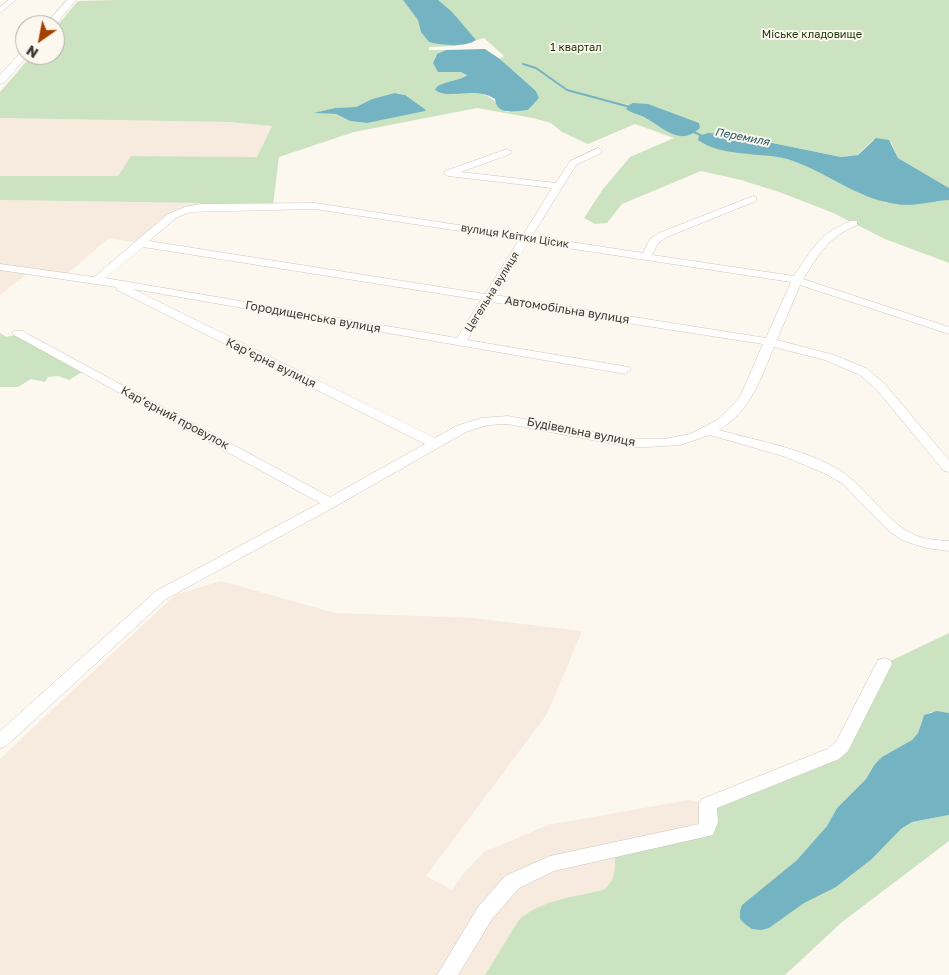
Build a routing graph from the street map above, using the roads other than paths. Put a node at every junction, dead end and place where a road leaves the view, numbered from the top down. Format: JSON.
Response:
{"nodes":[{"id":1,"x":13,"y":0,"type":"edge"},
{"id":2,"x":72,"y":0,"type":"edge"},
{"id":3,"x":0,"y":11,"type":"edge"},
{"id":4,"x":59,"y":15,"type":"edge"},
{"id":5,"x":15,"y":64,"type":"edge"},
{"id":6,"x":0,"y":81,"type":"edge"},
{"id":7,"x":598,"y":151,"type":"dead end"},
{"id":8,"x":507,"y":152,"type":"dead end"},
{"id":9,"x":558,"y":186,"type":"junction"},
{"id":10,"x":753,"y":199,"type":"dead end"},
{"id":11,"x":852,"y":223,"type":"dead end"},
{"id":12,"x":526,"y":238,"type":"junction"},
{"id":13,"x":140,"y":243,"type":"junction"},
{"id":14,"x":646,"y":257,"type":"junction"},
{"id":15,"x":0,"y":267,"type":"edge"},
{"id":16,"x":797,"y":280,"type":"junction"},
{"id":17,"x":102,"y":281,"type":"junction"},
{"id":18,"x":488,"y":298,"type":"junction"},
{"id":19,"x":949,"y":331,"type":"edge"},
{"id":20,"x":18,"y":333,"type":"dead end"},
{"id":21,"x":460,"y":342,"type":"junction"},
{"id":22,"x":770,"y":342,"type":"junction"},
{"id":23,"x":626,"y":370,"type":"dead end"},
{"id":24,"x":712,"y":432,"type":"junction"},
{"id":25,"x":434,"y":443,"type":"junction"},
{"id":26,"x":949,"y":468,"type":"edge"},
{"id":27,"x":331,"y":503,"type":"junction"},
{"id":28,"x":949,"y":546,"type":"edge"},
{"id":29,"x":884,"y":664,"type":"dead end"},
{"id":30,"x":0,"y":741,"type":"edge"},
{"id":31,"x":447,"y":975,"type":"edge"}],
"edges":[{"from":1,"to":3,"type":"street"},
{"from":2,"to":4,"type":"main road"},
{"from":5,"to":6,"type":"main road"},
{"from":7,"to":9,"type":"street","name":"Цегельна вулиця"},
{"from":8,"to":9,"type":"street"},
{"from":9,"to":12,"type":"street","name":"Цегельна вулиця"},
{"from":10,"to":14,"type":"street"},
{"from":11,"to":16,"type":"street","name":"Будівельна вулиця"},
{"from":12,"to":13,"type":"street","name":"вулиця Квітки Цісик"},
{"from":12,"to":14,"type":"street","name":"вулиця Квітки Цісик"},
{"from":12,"to":18,"type":"street","name":"Цегельна вулиця"},
{"from":13,"to":17,"type":"street","name":"вулиця Квітки Цісик"},
{"from":13,"to":18,"type":"street","name":"Автомобільна вулиця"},
{"from":14,"to":16,"type":"street","name":"вулиця Квітки Цісик"},
{"from":15,"to":17,"type":"street","name":"Городищенська вулиця"},
{"from":16,"to":19,"type":"street","name":"вулиця Квітки Цісик"},
{"from":16,"to":22,"type":"street","name":"Будівельна вулиця"},
{"from":17,"to":21,"type":"street","name":"Городищенська вулиця"},
{"from":17,"to":25,"type":"street","name":"Карʼєрна вулиця"},
{"from":18,"to":21,"type":"street","name":"Цегельна вулиця"},
{"from":18,"to":22,"type":"street","name":"Автомобільна вулиця"},
{"from":20,"to":27,"type":"street","name":"Карʼєрний провулок"},
{"from":21,"to":23,"type":"street","name":"Городищенська вулиця"},
{"from":22,"to":24,"type":"street","name":"Будівельна вулиця"},
{"from":22,"to":26,"type":"street","name":"Автомобільна вулиця"},
{"from":24,"to":25,"type":"street","name":"Будівельна вулиця"},
{"from":24,"to":28,"type":"street"},
{"from":25,"to":27,"type":"street","name":"Будівельна вулиця"},
{"from":27,"to":30,"type":"street","name":"Будівельна вулиця"},
{"from":29,"to":31,"type":"street"}]}
